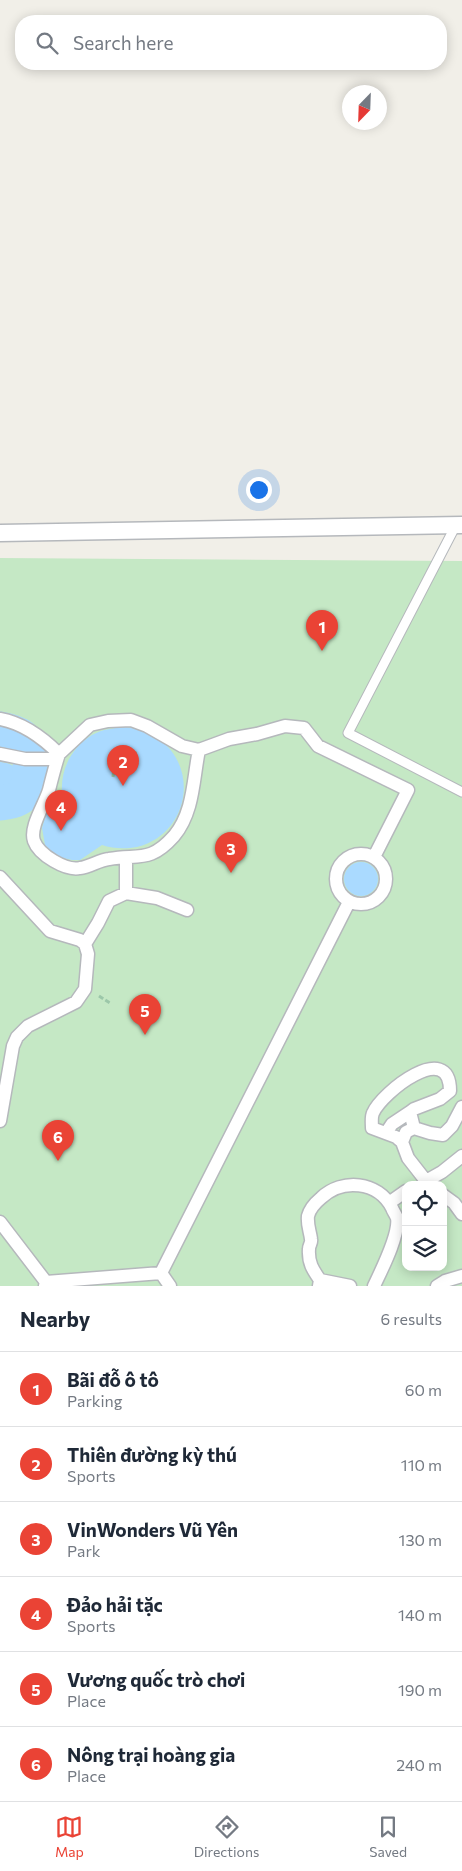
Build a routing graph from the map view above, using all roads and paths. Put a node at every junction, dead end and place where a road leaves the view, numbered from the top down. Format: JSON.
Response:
{"nodes":[{"id":1,"x":459,"y":525,"type":"edge"},
{"id":2,"x":0,"y":533,"type":"edge"},
{"id":3,"x":0,"y":719,"type":"edge"},
{"id":4,"x":199,"y":750,"type":"junction"},
{"id":5,"x":137,"y":753,"type":"dead end"},
{"id":6,"x":3,"y":755,"type":"edge"},
{"id":7,"x":53,"y":756,"type":"junction"},
{"id":8,"x":113,"y":777,"type":"dead end"},
{"id":9,"x":462,"y":792,"type":"edge"},
{"id":10,"x":374,"y":857,"type":"junction"},
{"id":11,"x":126,"y":858,"type":"junction"},
{"id":12,"x":0,"y":877,"type":"edge"},
{"id":13,"x":126,"y":893,"type":"junction"},
{"id":14,"x":350,"y":902,"type":"junction"},
{"id":15,"x":188,"y":910,"type":"dead end"},
{"id":16,"x":85,"y":944,"type":"junction"},
{"id":17,"x":462,"y":1107,"type":"edge"},
{"id":18,"x":410,"y":1112,"type":"junction"},
{"id":19,"x":0,"y":1121,"type":"edge"},
{"id":20,"x":414,"y":1128,"type":"junction"},
{"id":21,"x":386,"y":1133,"type":"junction"},
{"id":22,"x":402,"y":1142,"type":"junction"},
{"id":23,"x":462,"y":1156,"type":"edge"},
{"id":24,"x":423,"y":1181,"type":"edge"},
{"id":25,"x":427,"y":1181,"type":"edge"},
{"id":26,"x":402,"y":1194,"type":"edge"},
{"id":27,"x":447,"y":1198,"type":"edge"},
{"id":28,"x":390,"y":1203,"type":"junction"},
{"id":29,"x":462,"y":1214,"type":"edge"},
{"id":30,"x":0,"y":1222,"type":"edge"},
{"id":31,"x":161,"y":1273,"type":"junction"},
{"id":32,"x":462,"y":1276,"type":"edge"},
{"id":33,"x":320,"y":1283,"type":"edge"},
{"id":34,"x":46,"y":1284,"type":"edge"},
{"id":35,"x":170,"y":1286,"type":"edge"},
{"id":36,"x":350,"y":1286,"type":"edge"},
{"id":37,"x":374,"y":1286,"type":"edge"},
{"id":38,"x":437,"y":1286,"type":"edge"}],
"edges":[{"from":1,"to":2,"type":"street"},
{"from":1,"to":9,"type":"lane"},
{"from":3,"to":7,"type":"street"},
{"from":4,"to":7,"type":"street"},
{"from":4,"to":10,"type":"street"},
{"from":4,"to":11,"type":"street"},
{"from":5,"to":8,"type":"path"},
{"from":6,"to":7,"type":"street"},
{"from":7,"to":11,"type":"street"},
{"from":10,"to":14,"type":"street"},
{"from":10,"to":14,"type":"street"},
{"from":11,"to":13,"type":"street"},
{"from":12,"to":16,"type":"street"},
{"from":13,"to":15,"type":"street"},
{"from":13,"to":16,"type":"street"},
{"from":14,"to":31,"type":"street"},
{"from":16,"to":19,"type":"street"},
{"from":17,"to":20,"type":"street"},
{"from":18,"to":20,"type":"street"},
{"from":18,"to":21,"type":"street"},
{"from":18,"to":21,"type":"street"},
{"from":20,"to":22,"type":"street"},
{"from":21,"to":22,"type":"street"},
{"from":22,"to":24,"type":"street"},
{"from":23,"to":25,"type":"street"},
{"from":26,"to":28,"type":"street"},
{"from":27,"to":29,"type":"street"},
{"from":28,"to":33,"type":"street"},
{"from":28,"to":37,"type":"street"},
{"from":30,"to":34,"type":"street"},
{"from":31,"to":34,"type":"street"},
{"from":31,"to":35,"type":"street"},
{"from":32,"to":38,"type":"street"},
{"from":33,"to":36,"type":"street"}]}
